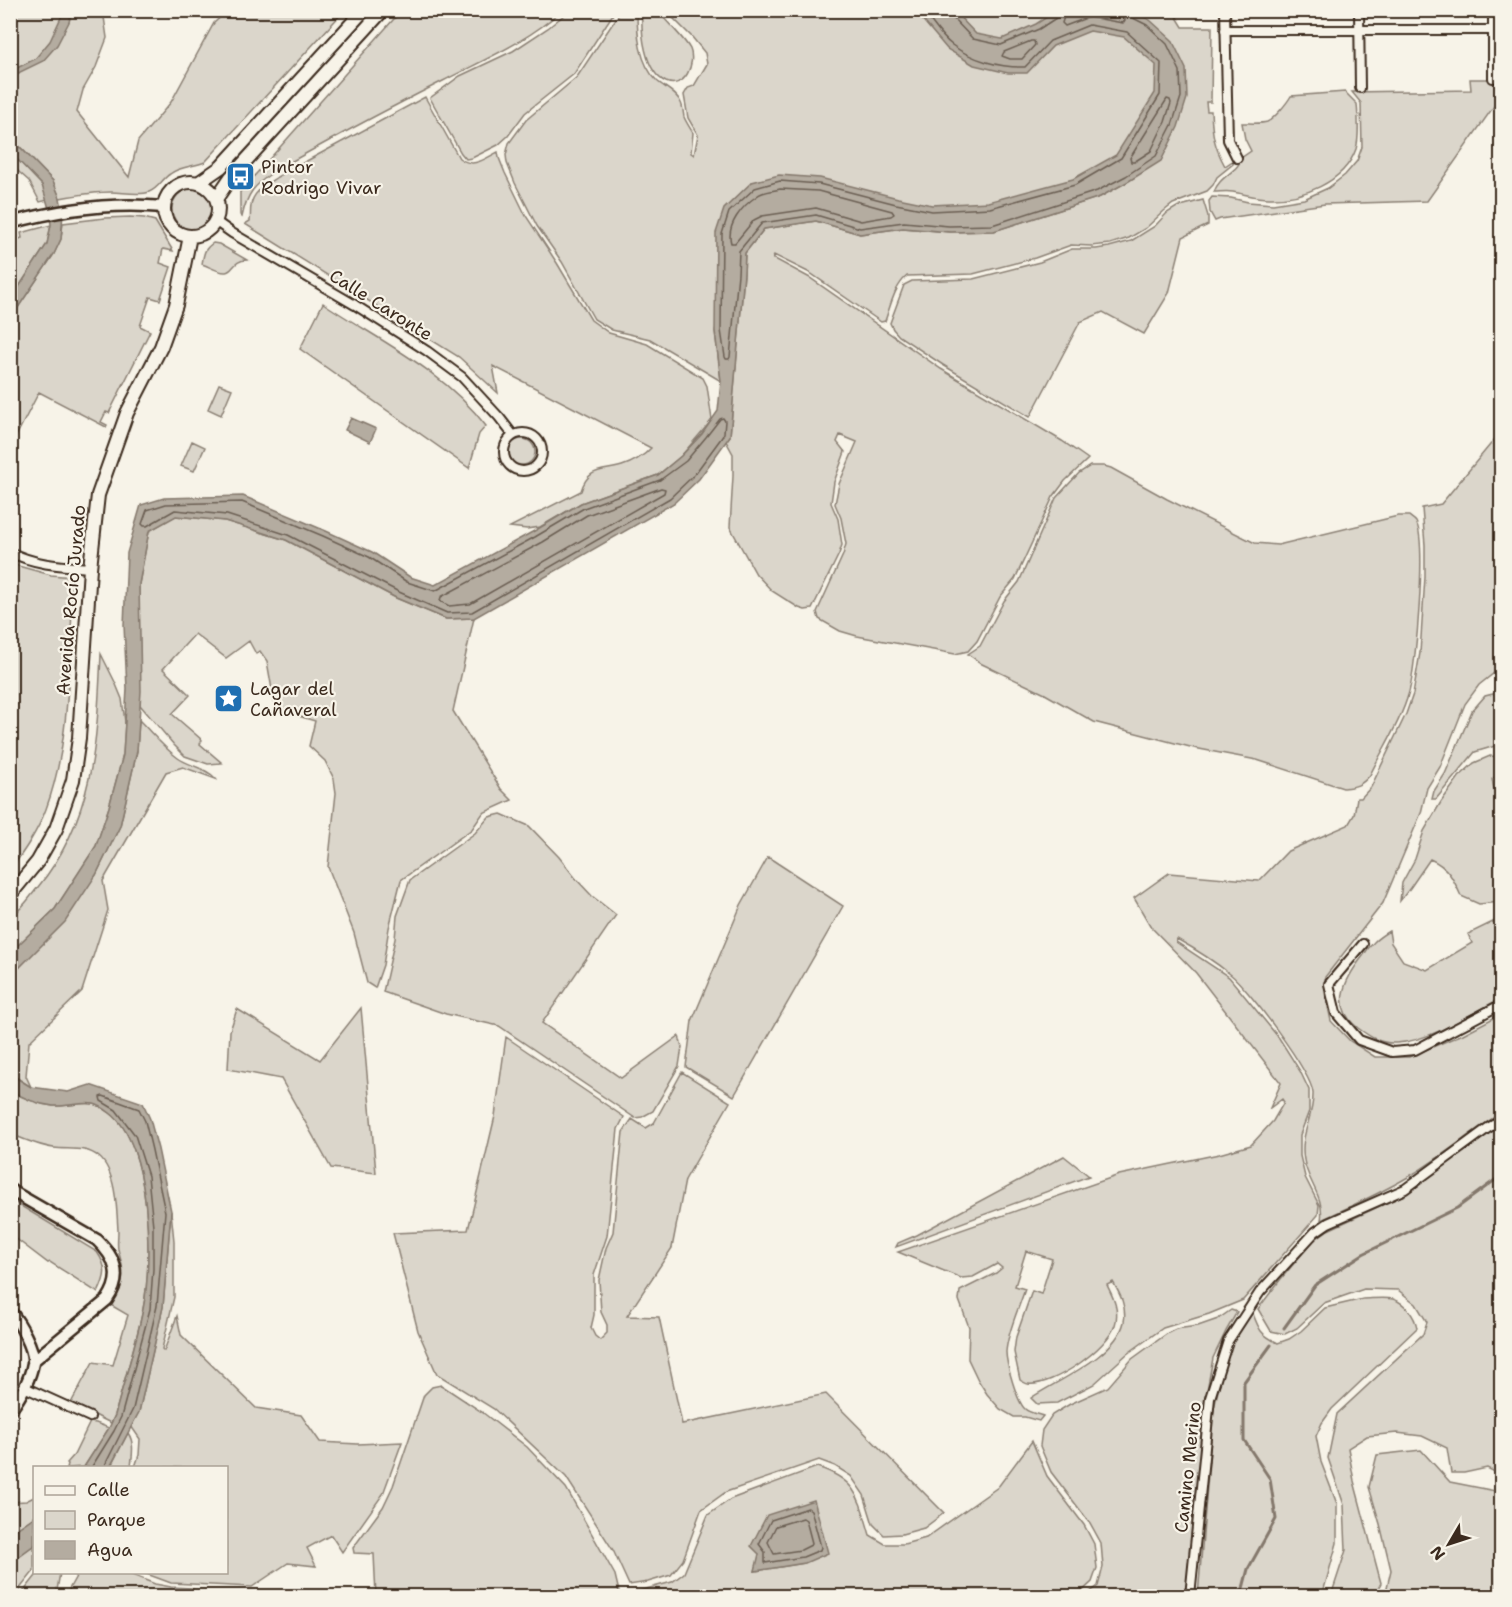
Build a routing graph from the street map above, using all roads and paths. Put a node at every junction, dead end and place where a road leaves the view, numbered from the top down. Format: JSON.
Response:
{"nodes":[{"id":1,"x":364,"y":10,"type":"edge"},
{"id":2,"x":383,"y":10,"type":"edge"},
{"id":3,"x":1225,"y":10,"type":"edge"},
{"id":4,"x":1359,"y":10,"type":"edge"},
{"id":5,"x":1493,"y":10,"type":"edge"},
{"id":6,"x":1225,"y":30,"type":"junction"},
{"id":7,"x":1359,"y":30,"type":"junction"},
{"id":8,"x":1493,"y":30,"type":"junction"},
{"id":9,"x":1493,"y":78,"type":"dead end"},
{"id":10,"x":1360,"y":88,"type":"dead end"},
{"id":11,"x":1237,"y":158,"type":"dead end"},
{"id":12,"x":198,"y":183,"type":"junction"},
{"id":13,"x":216,"y":199,"type":"junction"},
{"id":14,"x":164,"y":207,"type":"junction"},
{"id":15,"x":215,"y":221,"type":"junction"},
{"id":16,"x":10,"y":223,"type":"edge"},
{"id":17,"x":190,"y":236,"type":"junction"},
{"id":18,"x":513,"y":435,"type":"junction"},
{"id":19,"x":10,"y":552,"type":"edge"},
{"id":20,"x":90,"y":568,"type":"junction"},
{"id":21,"x":10,"y":895,"type":"edge"},
{"id":22,"x":1363,"y":944,"type":"dead end"},
{"id":23,"x":1502,"y":1004,"type":"edge"},
{"id":24,"x":1502,"y":1120,"type":"edge"},
{"id":25,"x":10,"y":1190,"type":"edge"},
{"id":26,"x":10,"y":1311,"type":"edge"},
{"id":27,"x":33,"y":1361,"type":"junction"},
{"id":28,"x":24,"y":1387,"type":"junction"},
{"id":29,"x":10,"y":1411,"type":"edge"},
{"id":30,"x":90,"y":1417,"type":"dead end"},
{"id":31,"x":1190,"y":1596,"type":"edge"}],
"edges":[{"from":1,"to":12,"type":"main road"},
{"from":2,"to":13,"type":"main road"},
{"from":3,"to":6,"type":"street"},
{"from":4,"to":7,"type":"street"},
{"from":5,"to":8,"type":"street"},
{"from":6,"to":7,"type":"street"},
{"from":6,"to":11,"type":"street"},
{"from":7,"to":8,"type":"street"},
{"from":7,"to":10,"type":"street"},
{"from":8,"to":9,"type":"street"},
{"from":12,"to":13,"type":"main road"},
{"from":12,"to":14,"type":"main road"},
{"from":13,"to":15,"type":"main road"},
{"from":14,"to":16,"type":"street"},
{"from":14,"to":17,"type":"main road"},
{"from":15,"to":17,"type":"main road"},
{"from":15,"to":18,"type":"street","name":"Calle Caronte"},
{"from":17,"to":20,"type":"main road","name":"Avenida Rocío Jurado"},
{"from":18,"to":18,"type":"street"},
{"from":19,"to":20,"type":"street"},
{"from":20,"to":21,"type":"main road","name":"Avenida Rocío Jurado"},
{"from":22,"to":23,"type":"street"},
{"from":24,"to":31,"type":"street","name":"Camino Merino"},
{"from":25,"to":27,"type":"street"},
{"from":26,"to":27,"type":"street"},
{"from":27,"to":28,"type":"street"},
{"from":28,"to":29,"type":"street"},
{"from":28,"to":30,"type":"street"}]}
